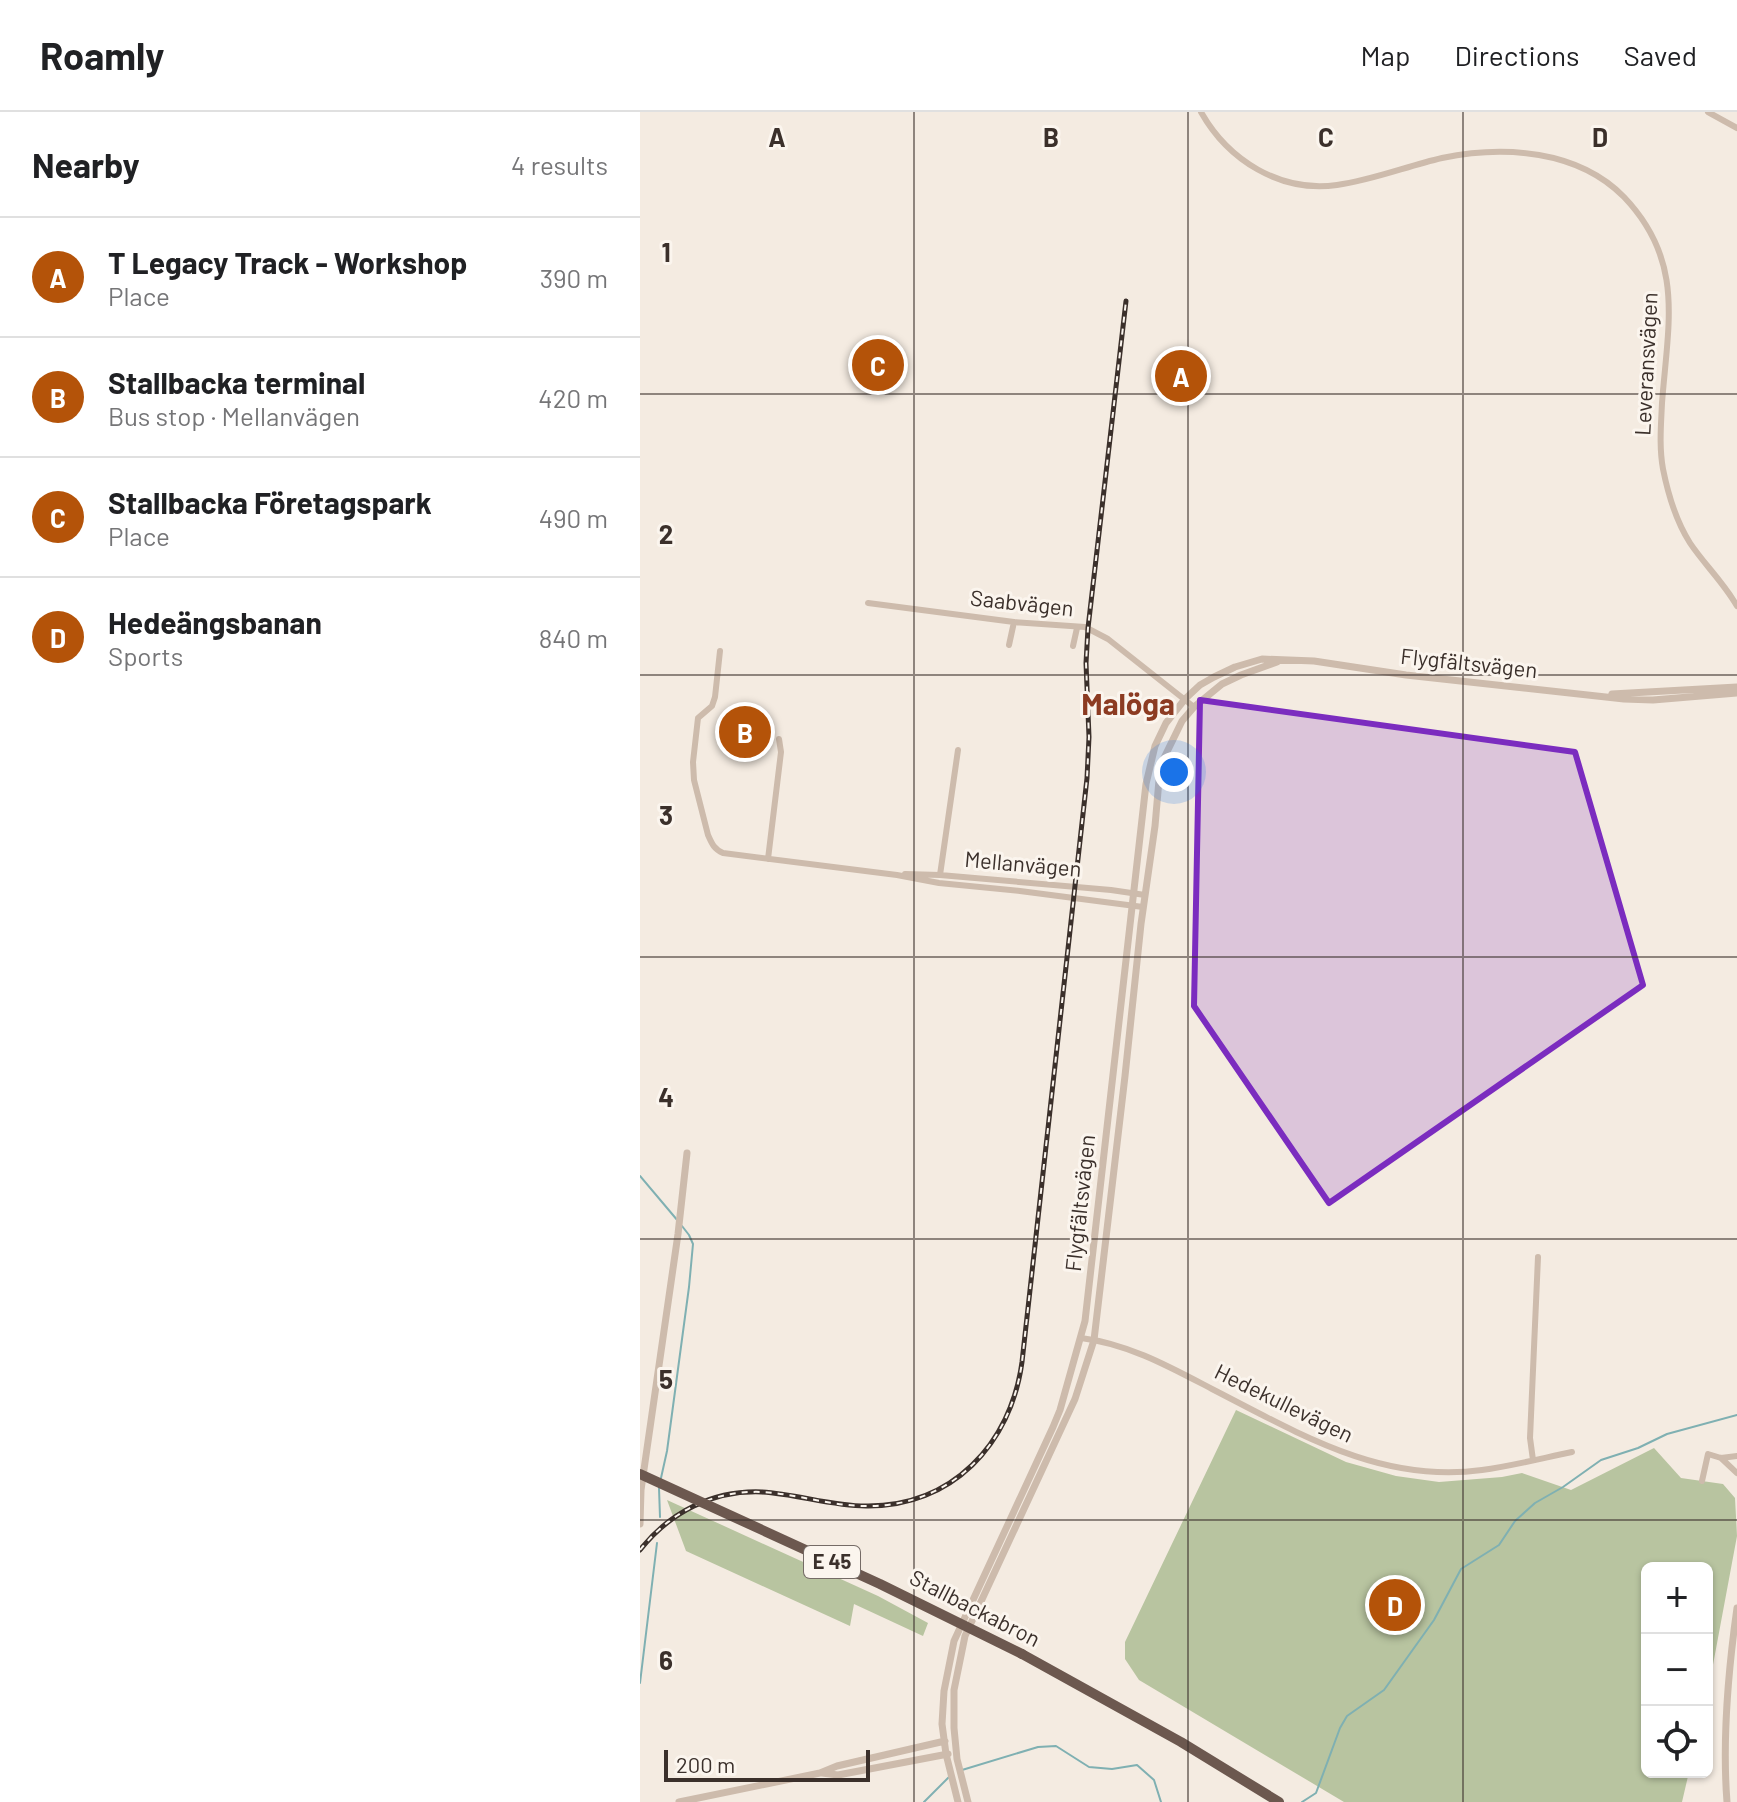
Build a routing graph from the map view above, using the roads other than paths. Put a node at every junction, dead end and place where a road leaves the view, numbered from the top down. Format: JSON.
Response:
{"nodes":[{"id":1,"x":1201,"y":112,"type":"edge"},
{"id":2,"x":1708,"y":112,"type":"edge"},
{"id":3,"x":1737,"y":128,"type":"edge"},
{"id":4,"x":868,"y":603,"type":"dead end"},
{"id":5,"x":1737,"y":606,"type":"edge"},
{"id":6,"x":1014,"y":622,"type":"junction"},
{"id":7,"x":1077,"y":628,"type":"junction"},
{"id":8,"x":1009,"y":645,"type":"dead end"},
{"id":9,"x":1073,"y":646,"type":"dead end"},
{"id":10,"x":720,"y":651,"type":"dead end"},
{"id":11,"x":1282,"y":661,"type":"junction"},
{"id":12,"x":1737,"y":687,"type":"edge"},
{"id":13,"x":1737,"y":693,"type":"edge"},
{"id":14,"x":1606,"y":695,"type":"junction"},
{"id":15,"x":1185,"y":699,"type":"junction"},
{"id":16,"x":1194,"y":707,"type":"junction"},
{"id":17,"x":779,"y":739,"type":"dead end"},
{"id":18,"x":958,"y":750,"type":"dead end"},
{"id":19,"x":768,"y":859,"type":"junction"},
{"id":20,"x":940,"y":879,"type":"junction"},
{"id":21,"x":1134,"y":893,"type":"junction"},
{"id":22,"x":1145,"y":895,"type":"junction"},
{"id":23,"x":1132,"y":905,"type":"junction"},
{"id":24,"x":1143,"y":907,"type":"junction"},
{"id":25,"x":687,"y":1153,"type":"dead end"},
{"id":26,"x":1538,"y":1257,"type":"dead end"},
{"id":27,"x":1081,"y":1338,"type":"junction"},
{"id":28,"x":1094,"y":1340,"type":"junction"},
{"id":29,"x":1572,"y":1452,"type":"dead end"},
{"id":30,"x":1737,"y":1456,"type":"edge"},
{"id":31,"x":1721,"y":1458,"type":"junction"},
{"id":32,"x":1533,"y":1460,"type":"junction"},
{"id":33,"x":1737,"y":1473,"type":"edge"},
{"id":34,"x":640,"y":1474,"type":"edge"},
{"id":35,"x":1702,"y":1481,"type":"dead end"},
{"id":36,"x":640,"y":1497,"type":"edge"},
{"id":37,"x":640,"y":1524,"type":"edge"},
{"id":38,"x":1737,"y":1608,"type":"edge"},
{"id":39,"x":955,"y":1739,"type":"junction"},
{"id":40,"x":944,"y":1742,"type":"junction"},
{"id":41,"x":946,"y":1754,"type":"junction"},
{"id":42,"x":957,"y":1755,"type":"junction"},
{"id":43,"x":820,"y":1773,"type":"junction"},
{"id":44,"x":679,"y":1802,"type":"edge"},
{"id":45,"x":958,"y":1802,"type":"edge"},
{"id":46,"x":968,"y":1802,"type":"edge"},
{"id":47,"x":1279,"y":1802,"type":"edge"},
{"id":48,"x":1727,"y":1802,"type":"edge"}],
"edges":[{"from":1,"to":5,"type":"street","name":"Leveransvägen"},
{"from":2,"to":3,"type":"street"},
{"from":4,"to":6,"type":"street","name":"Saabvägen"},
{"from":6,"to":7,"type":"street","name":"Saabvägen"},
{"from":6,"to":8,"type":"street"},
{"from":7,"to":9,"type":"street"},
{"from":7,"to":15,"type":"street","name":"Saabvägen"},
{"from":10,"to":19,"type":"street","name":"Mellanvägen"},
{"from":11,"to":14,"type":"street","name":"Flygfältsvägen"},
{"from":11,"to":15,"type":"street","name":"Flygfältsvägen"},
{"from":11,"to":16,"type":"street","name":"Flygfältsvägen"},
{"from":12,"to":14,"type":"street","name":"Flygfältsvägen"},
{"from":13,"to":14,"type":"street","name":"Flygfältsvägen"},
{"from":15,"to":16,"type":"street","name":"Saabvägen"},
{"from":15,"to":21,"type":"street","name":"Flygfältsvägen"},
{"from":16,"to":22,"type":"street","name":"Flygfältsvägen"},
{"from":17,"to":19,"type":"street"},
{"from":18,"to":20,"type":"street"},
{"from":19,"to":20,"type":"street","name":"Mellanvägen"},
{"from":20,"to":21,"type":"street","name":"Mellanvägen"},
{"from":20,"to":23,"type":"street","name":"Mellanvägen"},
{"from":21,"to":22,"type":"street","name":"Mellanvägen"},
{"from":21,"to":23,"type":"street","name":"Flygfältsvägen"},
{"from":22,"to":24,"type":"street","name":"Flygfältsvägen"},
{"from":23,"to":24,"type":"street","name":"Mellanvägen"},
{"from":23,"to":27,"type":"street","name":"Flygfältsvägen"},
{"from":24,"to":28,"type":"street","name":"Flygfältsvägen"},
{"from":25,"to":36,"type":"street"},
{"from":26,"to":32,"type":"street"},
{"from":27,"to":28,"type":"street","name":"Hedekullevägen"},
{"from":27,"to":40,"type":"street","name":"Flygfältsvägen"},
{"from":28,"to":32,"type":"street","name":"Hedekullevägen"},
{"from":28,"to":39,"type":"street","name":"Flygfältsvägen"},
{"from":29,"to":32,"type":"street","name":"Hedekullevägen"},
{"from":30,"to":31,"type":"street"},
{"from":31,"to":33,"type":"street"},
{"from":31,"to":35,"type":"street"},
{"from":34,"to":47,"type":"highway","name":"Stallbackabron","number":"E 45","bridge":true},
{"from":36,"to":37,"type":"street"},
{"from":38,"to":48,"type":"street"},
{"from":39,"to":40,"type":"street"},
{"from":39,"to":42,"type":"street","name":"Flygfältsvägen"},
{"from":40,"to":41,"type":"street","name":"Flygfältsvägen"},
{"from":40,"to":43,"type":"street"},
{"from":41,"to":42,"type":"street"},
{"from":41,"to":43,"type":"street"},
{"from":41,"to":45,"type":"street","name":"Flygfältsvägen"},
{"from":42,"to":46,"type":"street","name":"Flygfältsvägen"},
{"from":43,"to":44,"type":"street"}]}
